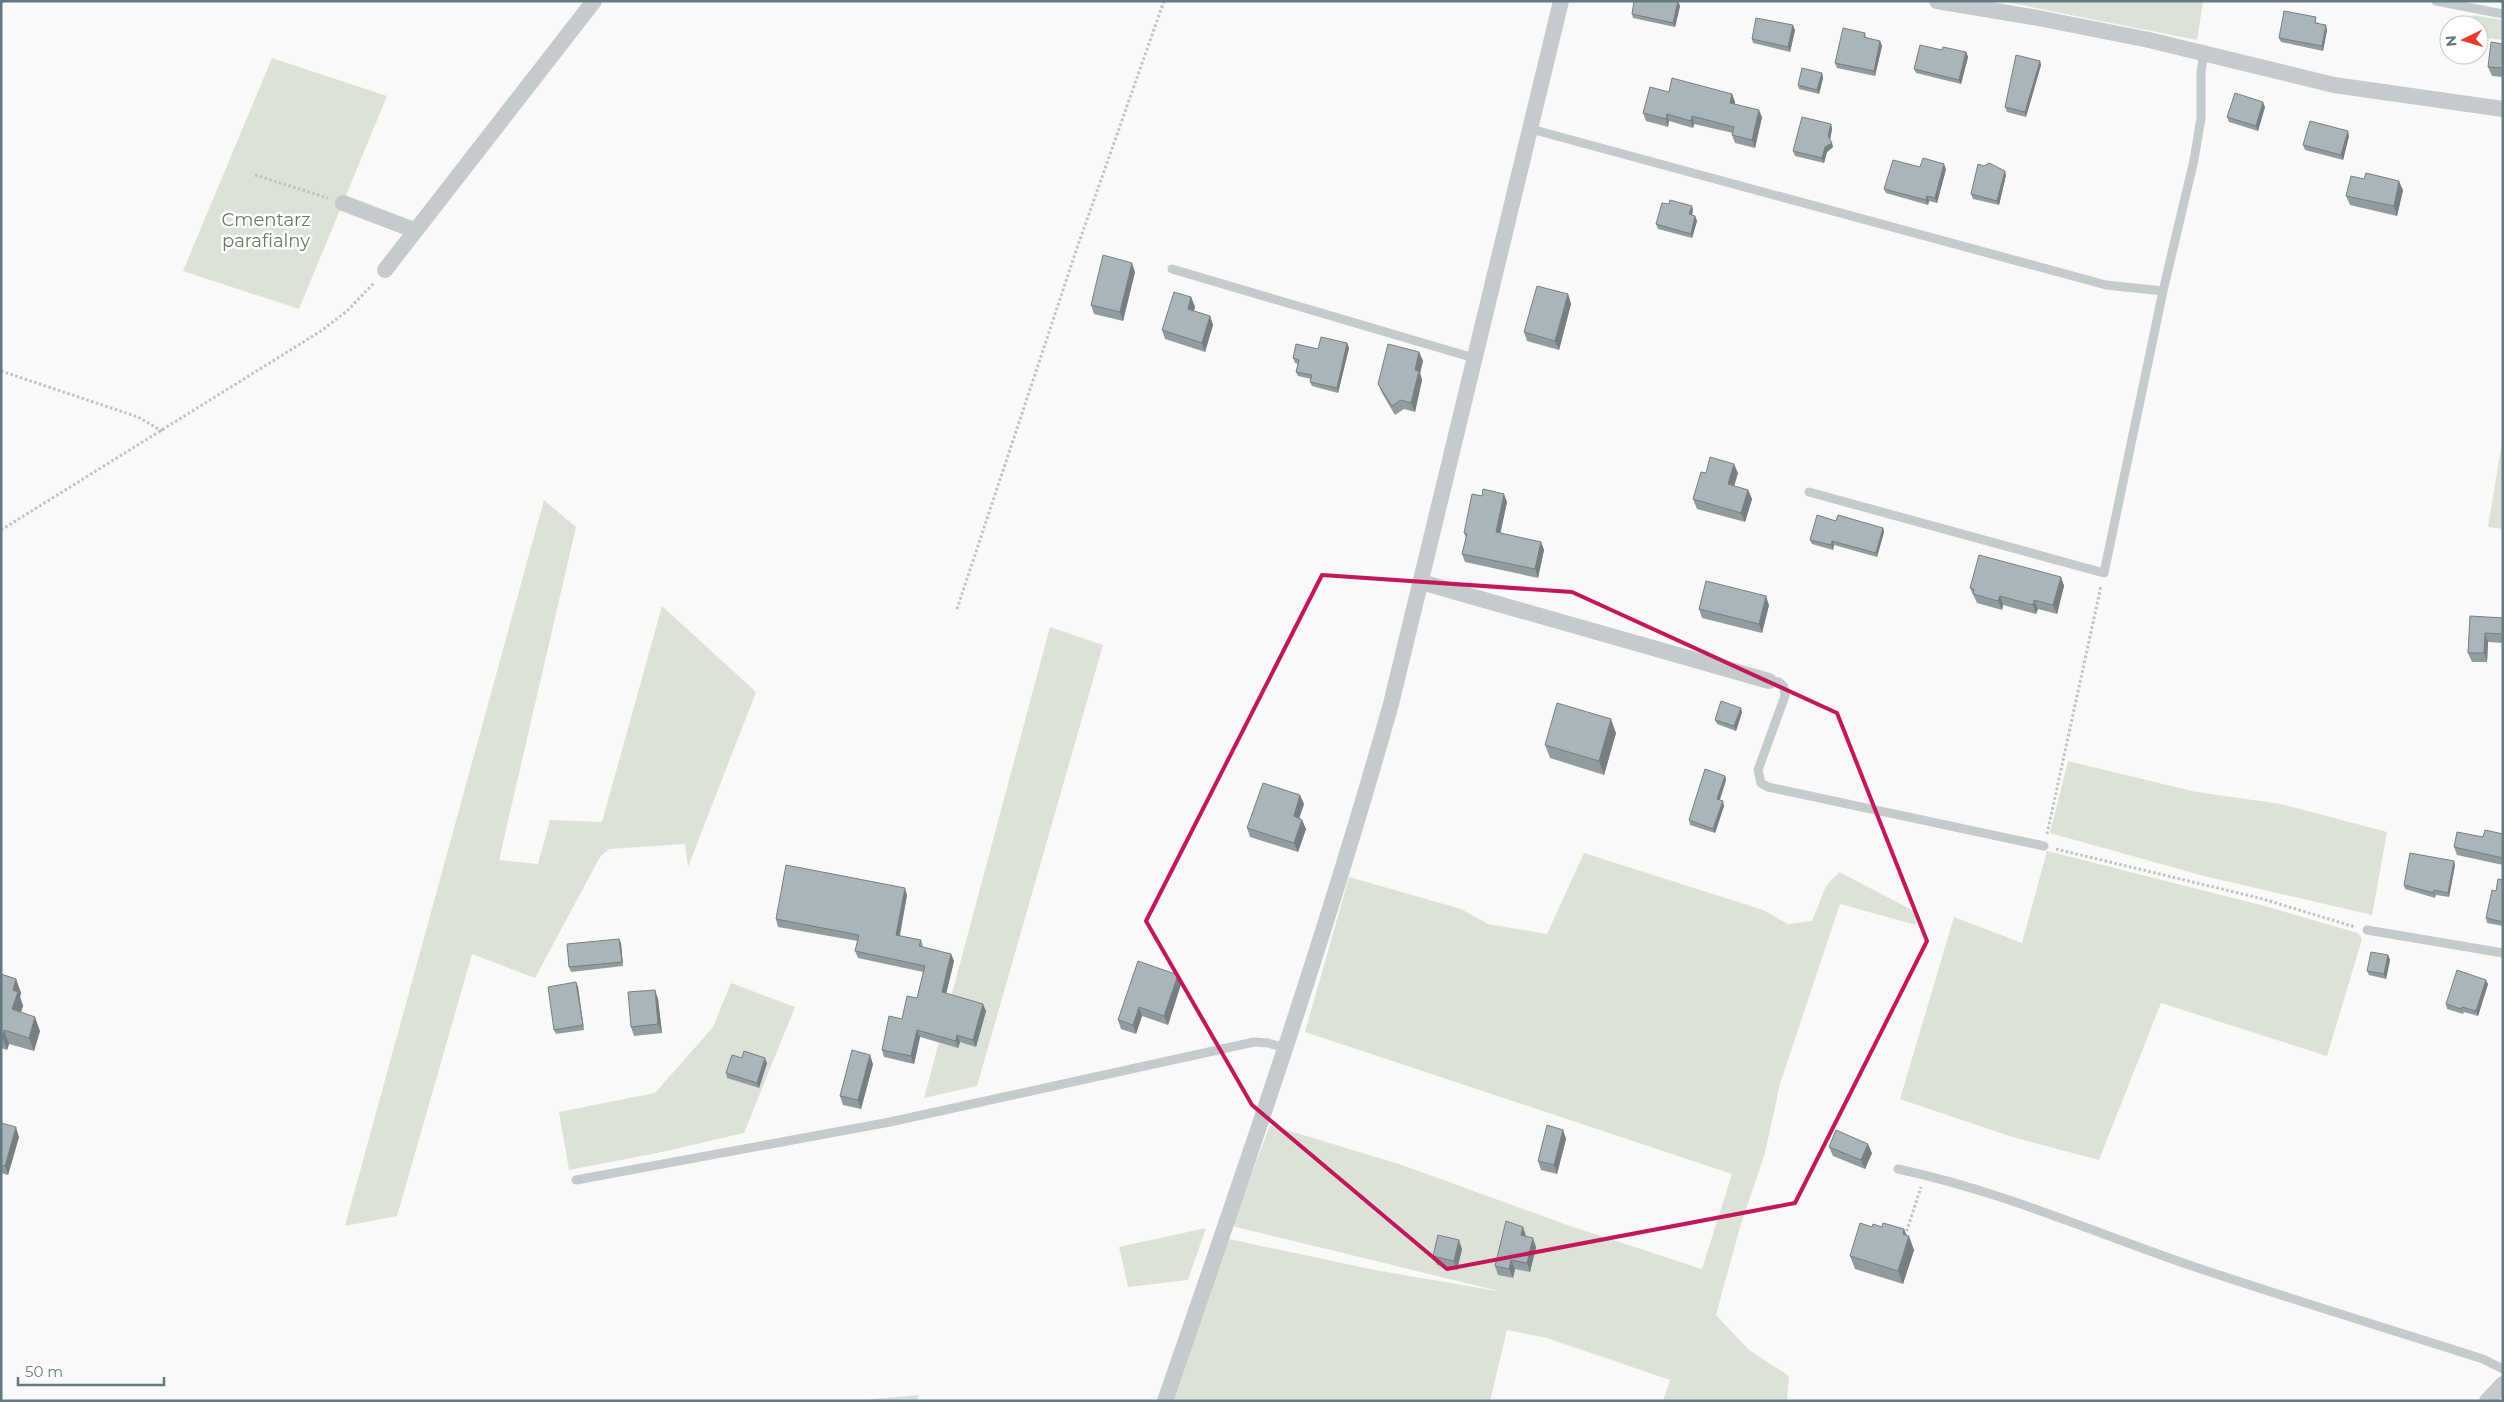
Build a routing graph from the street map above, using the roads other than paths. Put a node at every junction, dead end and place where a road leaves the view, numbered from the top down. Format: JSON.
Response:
{"nodes":[{"id":1,"x":594,"y":1,"type":"edge"},
{"id":2,"x":1561,"y":1,"type":"edge"},
{"id":3,"x":1937,"y":1,"type":"edge"},
{"id":4,"x":2436,"y":1,"type":"edge"},
{"id":5,"x":2503,"y":14,"type":"edge"},
{"id":6,"x":2204,"y":52,"type":"junction"},
{"id":7,"x":2503,"y":109,"type":"edge"},
{"id":8,"x":1532,"y":129,"type":"junction"},
{"id":9,"x":343,"y":202,"type":"road end"},
{"id":10,"x":414,"y":230,"type":"junction"},
{"id":11,"x":1172,"y":269,"type":"dead end"},
{"id":12,"x":385,"y":270,"type":"road end"},
{"id":13,"x":2163,"y":291,"type":"junction"},
{"id":14,"x":1474,"y":358,"type":"junction"},
{"id":15,"x":1810,"y":492,"type":"dead end"},
{"id":16,"x":1421,"y":582,"type":"junction"},
{"id":17,"x":1769,"y":681,"type":"joint"},
{"id":18,"x":2044,"y":846,"type":"road end"},
{"id":19,"x":2367,"y":930,"type":"road end"},
{"id":20,"x":2503,"y":953,"type":"edge"},
{"id":21,"x":1286,"y":1048,"type":"junction"},
{"id":22,"x":1898,"y":1169,"type":"dead end"},
{"id":23,"x":576,"y":1180,"type":"dead end"},
{"id":24,"x":2503,"y":1369,"type":"edge"},
{"id":25,"x":2503,"y":1384,"type":"edge"},
{"id":26,"x":1165,"y":1401,"type":"edge"},
{"id":27,"x":2487,"y":1401,"type":"edge"}],
"edges":[{"from":1,"to":10,"type":"street"},
{"from":2,"to":8,"type":"street"},
{"from":3,"to":6,"type":"street"},
{"from":4,"to":5,"type":"lane"},
{"from":6,"to":7,"type":"street"},
{"from":6,"to":13,"type":"lane"},
{"from":8,"to":13,"type":"lane"},
{"from":8,"to":14,"type":"street"},
{"from":9,"to":10,"type":"street"},
{"from":10,"to":12,"type":"street"},
{"from":11,"to":14,"type":"lane"},
{"from":13,"to":15,"type":"lane"},
{"from":14,"to":16,"type":"street"},
{"from":16,"to":17,"type":"street"},
{"from":16,"to":21,"type":"street"},
{"from":17,"to":18,"type":"lane"},
{"from":19,"to":20,"type":"lane"},
{"from":21,"to":23,"type":"lane"},
{"from":21,"to":26,"type":"street"},
{"from":22,"to":24,"type":"lane"},
{"from":25,"to":27,"type":"street"}]}
